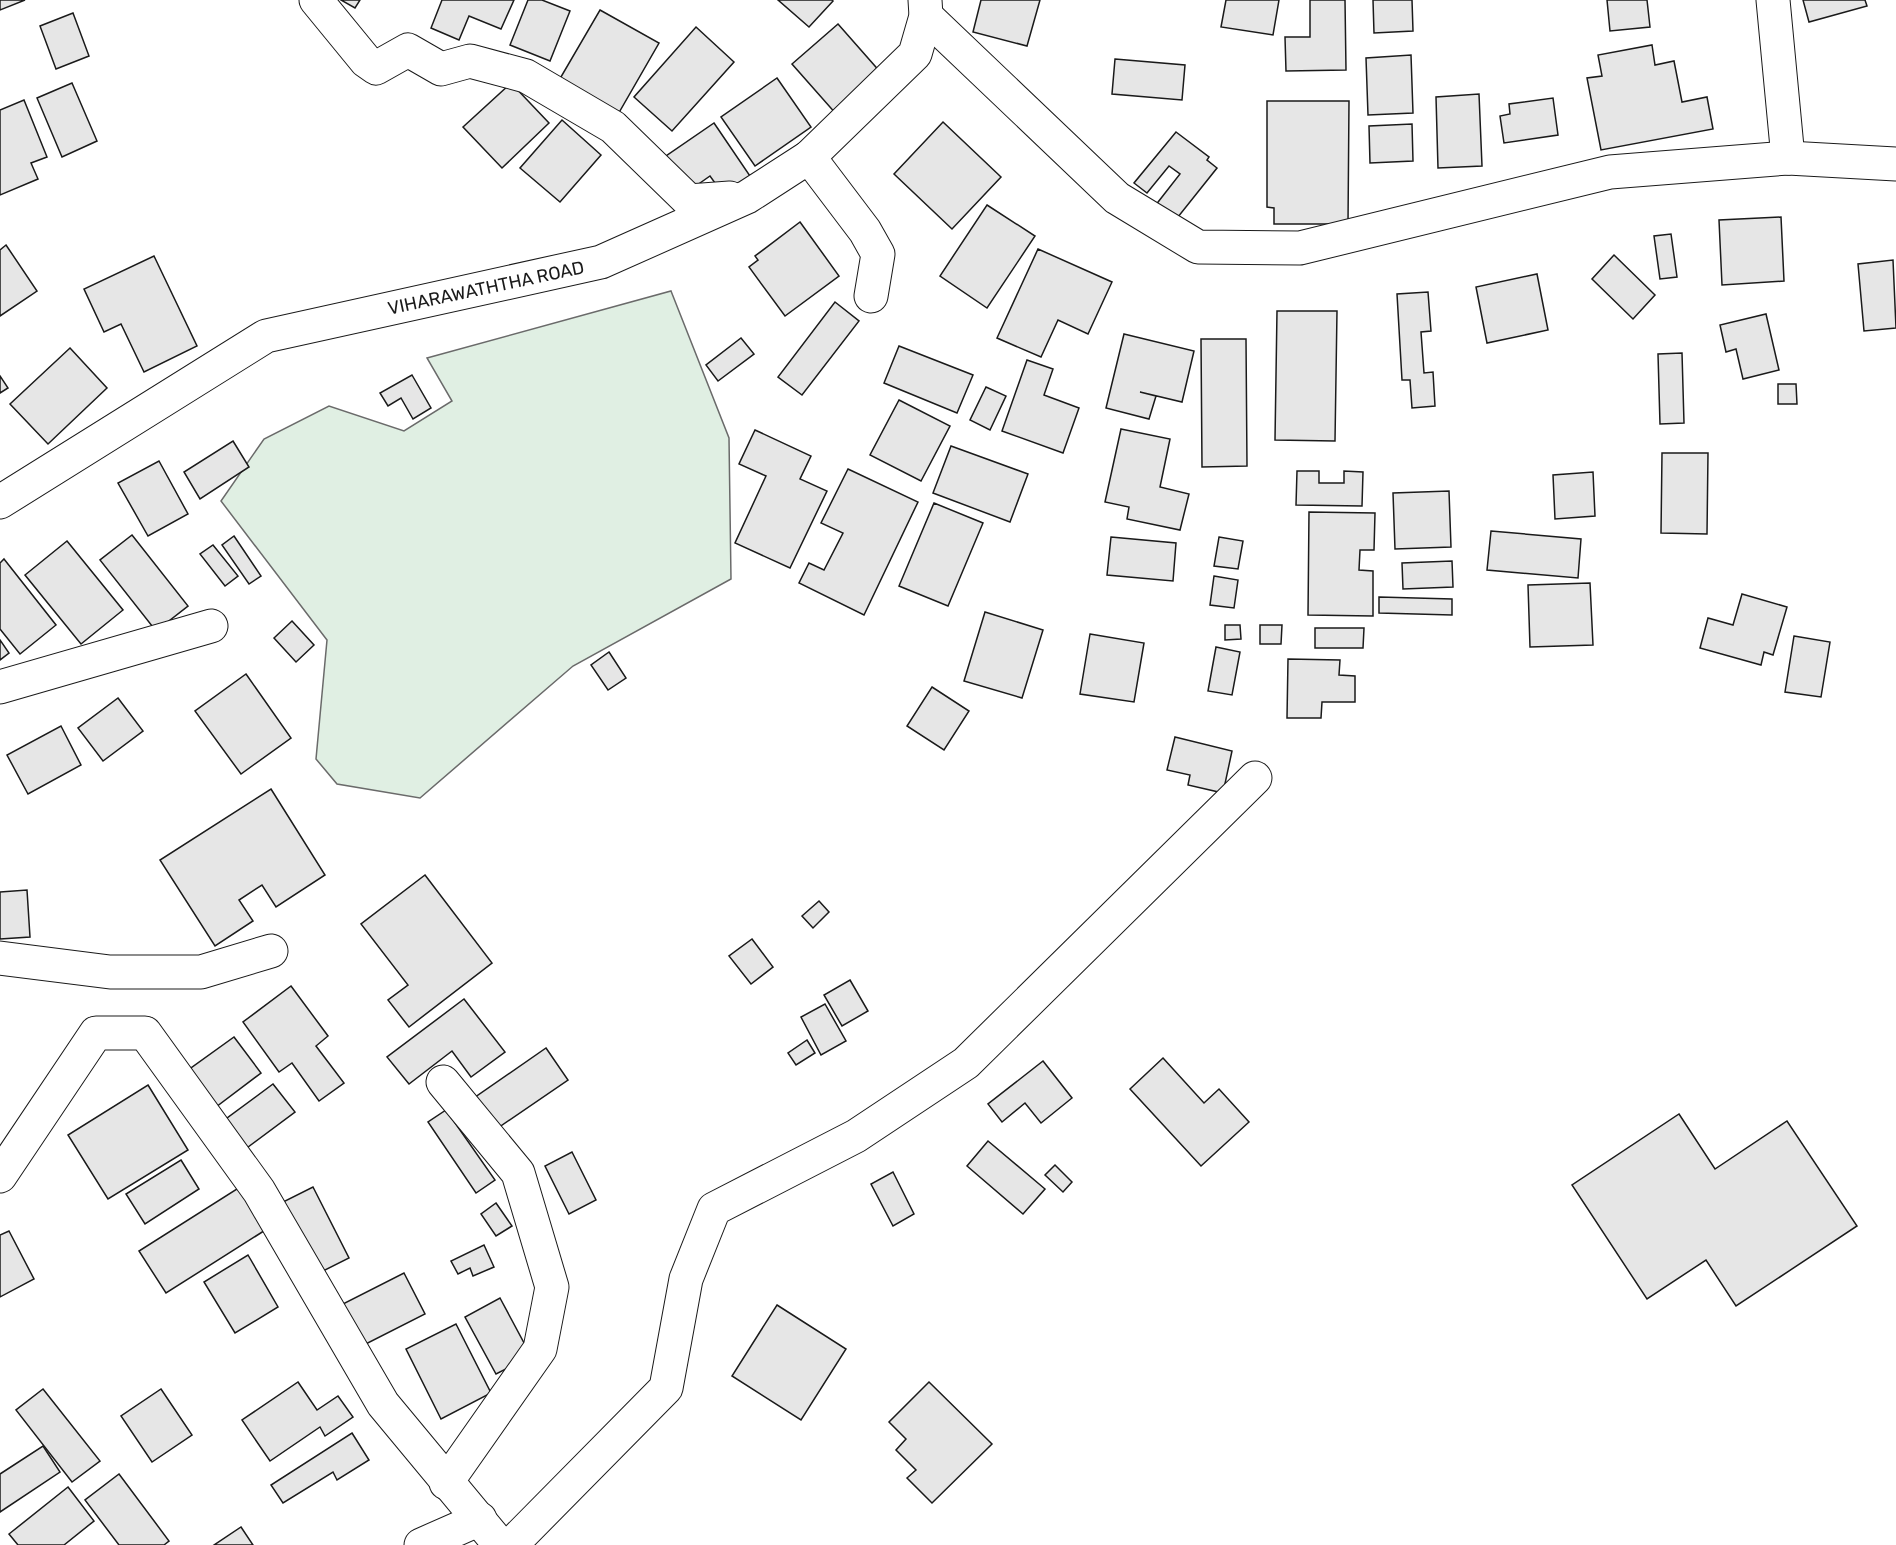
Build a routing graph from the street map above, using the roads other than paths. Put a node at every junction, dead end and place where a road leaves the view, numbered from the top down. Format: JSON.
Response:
{"nodes":[{"id":1,"x":316,"y":0,"type":"edge"},
{"id":2,"x":1773,"y":0,"type":"edge"},
{"id":3,"x":925,"y":8,"type":"edge"},
{"id":4,"x":809,"y":158,"type":"junction"},
{"id":5,"x":1788,"y":158,"type":"junction"},
{"id":6,"x":1896,"y":165,"type":"edge"},
{"id":7,"x":747,"y":197,"type":"junction"},
{"id":8,"x":871,"y":296,"type":"dead end"},
{"id":9,"x":0,"y":502,"type":"edge"},
{"id":10,"x":211,"y":626,"type":"dead end"},
{"id":11,"x":0,"y":687,"type":"edge"},
{"id":12,"x":1255,"y":778,"type":"dead end"},
{"id":13,"x":271,"y":951,"type":"dead end"},
{"id":14,"x":0,"y":958,"type":"edge"},
{"id":15,"x":443,"y":1082,"type":"dead end"},
{"id":16,"x":0,"y":1176,"type":"edge"},
{"id":17,"x":446,"y":1483,"type":"junction"},
{"id":18,"x":480,"y":1519,"type":"junction"},
{"id":19,"x":421,"y":1545,"type":"edge"},
{"id":20,"x":500,"y":1545,"type":"edge"},
{"id":21,"x":511,"y":1545,"type":"edge"}],
"edges":[{"from":1,"to":7,"type":"street"},
{"from":2,"to":5,"type":"street"},
{"from":3,"to":4,"type":"street","name":"VIHARAWATHTHA ROAD"},
{"from":3,"to":5,"type":"street"},
{"from":4,"to":7,"type":"street","name":"VIHARAWATHTHA ROAD"},
{"from":4,"to":8,"type":"street"},
{"from":5,"to":6,"type":"street"},
{"from":7,"to":9,"type":"street","name":"VIHARAWATHTHA ROAD"},
{"from":10,"to":11,"type":"street"},
{"from":12,"to":21,"type":"street"},
{"from":13,"to":14,"type":"street"},
{"from":15,"to":17,"type":"street"},
{"from":16,"to":17,"type":"street"},
{"from":17,"to":18,"type":"street"},
{"from":18,"to":19,"type":"street"},
{"from":18,"to":20,"type":"street"}]}
